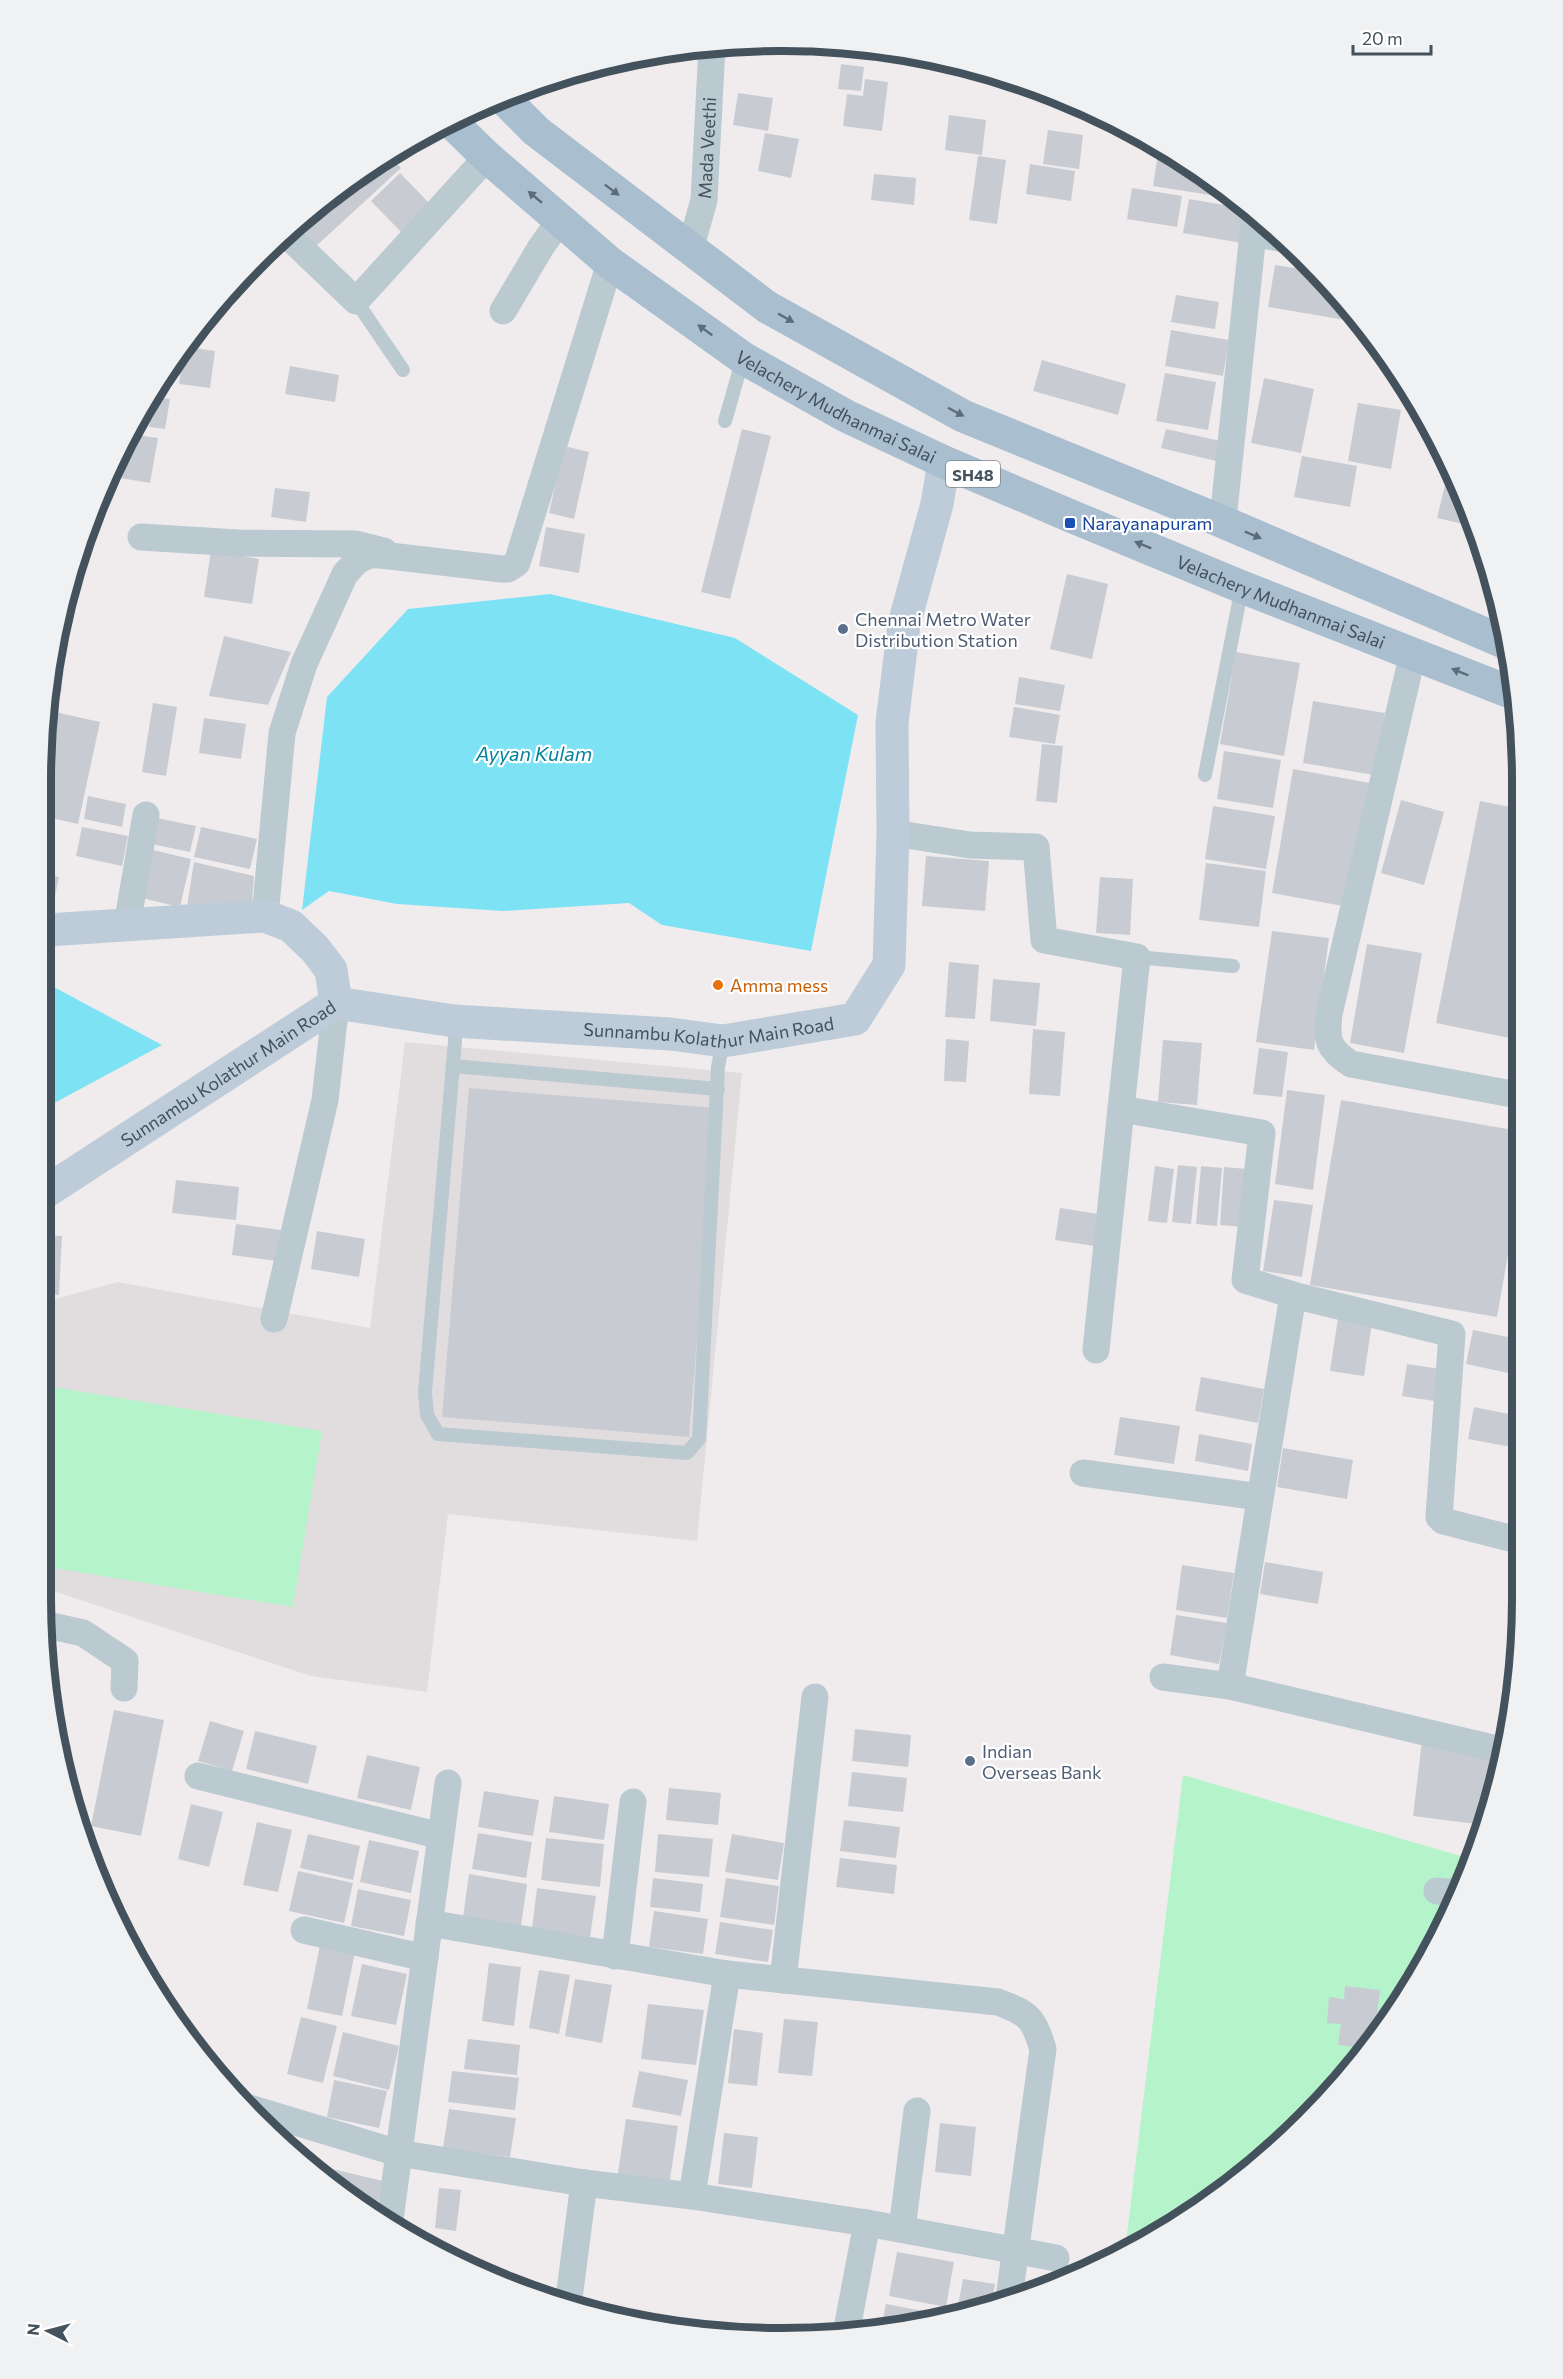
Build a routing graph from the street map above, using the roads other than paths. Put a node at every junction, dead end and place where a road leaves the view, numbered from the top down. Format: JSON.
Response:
{"nodes":[{"id":1,"x":712,"y":55,"type":"edge"},
{"id":2,"x":509,"y":104,"type":"edge"},
{"id":3,"x":456,"y":127,"type":"edge"},
{"id":4,"x":487,"y":156,"type":"junction"},
{"id":5,"x":561,"y":219,"type":"junction"},
{"id":6,"x":1254,"y":224,"type":"edge"},
{"id":7,"x":292,"y":240,"type":"edge"},
{"id":8,"x":690,"y":250,"type":"junction"},
{"id":9,"x":610,"y":263,"type":"junction"},
{"id":10,"x":356,"y":301,"type":"junction"},
{"id":11,"x":502,"y":311,"type":"dead end"},
{"id":12,"x":743,"y":358,"type":"junction"},
{"id":13,"x":403,"y":370,"type":"dead end"},
{"id":14,"x":725,"y":421,"type":"dead end"},
{"id":15,"x":944,"y":462,"type":"junction"},
{"id":16,"x":1216,"y":519,"type":"junction"},
{"id":17,"x":141,"y":537,"type":"dead end"},
{"id":18,"x":393,"y":556,"type":"junction"},
{"id":19,"x":1242,"y":587,"type":"junction"},
{"id":20,"x":1498,"y":641,"type":"edge"},
{"id":21,"x":1413,"y":653,"type":"junction"},
{"id":22,"x":1506,"y":691,"type":"edge"},
{"id":23,"x":1205,"y":775,"type":"dead end"},
{"id":24,"x":146,"y":815,"type":"dead end"},
{"id":25,"x":893,"y":833,"type":"junction"},
{"id":26,"x":265,"y":916,"type":"junction"},
{"id":27,"x":127,"y":925,"type":"junction"},
{"id":28,"x":51,"y":930,"type":"edge"},
{"id":29,"x":1137,"y":957,"type":"junction"},
{"id":30,"x":1233,"y":966,"type":"dead end"},
{"id":31,"x":336,"y":1003,"type":"junction"},
{"id":32,"x":454,"y":1021,"type":"junction"},
{"id":33,"x":723,"y":1041,"type":"junction"},
{"id":34,"x":453,"y":1066,"type":"junction"},
{"id":35,"x":718,"y":1089,"type":"junction"},
{"id":36,"x":1512,"y":1094,"type":"dead end"},
{"id":37,"x":1121,"y":1109,"type":"junction"},
{"id":38,"x":51,"y":1188,"type":"edge"},
{"id":39,"x":1293,"y":1295,"type":"junction"},
{"id":40,"x":274,"y":1319,"type":"dead end"},
{"id":41,"x":1096,"y":1350,"type":"dead end"},
{"id":42,"x":1083,"y":1473,"type":"dead end"},
{"id":43,"x":1260,"y":1497,"type":"junction"},
{"id":44,"x":1512,"y":1539,"type":"edge"},
{"id":45,"x":52,"y":1625,"type":"edge"},
{"id":46,"x":1162,"y":1677,"type":"dead end"},
{"id":47,"x":1230,"y":1686,"type":"junction"},
{"id":48,"x":124,"y":1689,"type":"dead end"},
{"id":49,"x":815,"y":1697,"type":"dead end"},
{"id":50,"x":1496,"y":1749,"type":"edge"},
{"id":51,"x":198,"y":1776,"type":"dead end"},
{"id":52,"x":448,"y":1783,"type":"dead end"},
{"id":53,"x":633,"y":1802,"type":"dead end"},
{"id":54,"x":441,"y":1836,"type":"junction"},
{"id":55,"x":429,"y":1923,"type":"junction"},
{"id":56,"x":304,"y":1930,"type":"dead end"},
{"id":57,"x":615,"y":1956,"type":"junction"},
{"id":58,"x":425,"y":1958,"type":"junction"},
{"id":59,"x":727,"y":1974,"type":"junction"},
{"id":60,"x":783,"y":1980,"type":"junction"},
{"id":61,"x":917,"y":2111,"type":"dead end"},
{"id":62,"x":268,"y":2117,"type":"edge"},
{"id":63,"x":398,"y":2153,"type":"junction"},
{"id":64,"x":584,"y":2183,"type":"junction"},
{"id":65,"x":692,"y":2196,"type":"junction"},
{"id":66,"x":391,"y":2214,"type":"edge"},
{"id":67,"x":867,"y":2223,"type":"junction"},
{"id":68,"x":902,"y":2229,"type":"junction"},
{"id":69,"x":1017,"y":2250,"type":"junction"},
{"id":70,"x":1056,"y":2258,"type":"dead end"},
{"id":71,"x":1010,"y":2291,"type":"edge"},
{"id":72,"x":569,"y":2296,"type":"edge"},
{"id":73,"x":848,"y":2324,"type":"edge"}],
"edges":[{"from":1,"to":8,"type":"street","name":"Mada Veethi"},
{"from":2,"to":8,"type":"main road","one_way":true},
{"from":3,"to":4,"type":"main road","name":"Velachery Mudhanmai Salai","number":"SH48"},
{"from":5,"to":4,"type":"main road","name":"Velachery Mudhanmai Salai","number":"SH48","one_way":true},
{"from":4,"to":10,"type":"street"},
{"from":5,"to":9,"type":"main road","name":"Velachery Mudhanmai Salai","number":"SH48"},
{"from":5,"to":11,"type":"street"},
{"from":6,"to":16,"type":"street"},
{"from":7,"to":10,"type":"street"},
{"from":8,"to":16,"type":"main road","one_way":true},
{"from":12,"to":9,"type":"main road","name":"Velachery Mudhanmai Salai","number":"SH48","one_way":true},
{"from":9,"to":18,"type":"street"},
{"from":10,"to":13,"type":"lane"},
{"from":12,"to":14,"type":"lane"},
{"from":12,"to":15,"type":"main road","name":"Velachery Mudhanmai Salai","number":"SH48"},
{"from":19,"to":15,"type":"main road","name":"Velachery Mudhanmai Salai","number":"SH48","one_way":true},
{"from":15,"to":25,"type":"street","name":"Sunnambu Kolathur Main Road"},
{"from":16,"to":20,"type":"main road","one_way":true},
{"from":17,"to":18,"type":"street"},
{"from":18,"to":26,"type":"street"},
{"from":19,"to":21,"type":"main road","name":"Velachery Mudhanmai Salai","number":"SH48"},
{"from":19,"to":23,"type":"lane"},
{"from":22,"to":21,"type":"main road","name":"Velachery Mudhanmai Salai","number":"SH48","one_way":true},
{"from":21,"to":36,"type":"street"},
{"from":24,"to":27,"type":"street"},
{"from":25,"to":29,"type":"street"},
{"from":25,"to":33,"type":"street","name":"Sunnambu Kolathur Main Road"},
{"from":26,"to":27,"type":"street"},
{"from":26,"to":31,"type":"street"},
{"from":27,"to":28,"type":"street"},
{"from":29,"to":30,"type":"lane"},
{"from":29,"to":37,"type":"street"},
{"from":31,"to":32,"type":"street","name":"Sunnambu Kolathur Main Road"},
{"from":31,"to":38,"type":"street","name":"Sunnambu Kolathur Main Road"},
{"from":31,"to":40,"type":"street"},
{"from":32,"to":33,"type":"street","name":"Sunnambu Kolathur Main Road"},
{"from":32,"to":34,"type":"lane"},
{"from":33,"to":35,"type":"lane"},
{"from":34,"to":35,"type":"lane"},
{"from":34,"to":35,"type":"lane"},
{"from":37,"to":39,"type":"street"},
{"from":37,"to":41,"type":"street"},
{"from":39,"to":43,"type":"street"},
{"from":39,"to":44,"type":"street"},
{"from":42,"to":43,"type":"street"},
{"from":43,"to":47,"type":"street"},
{"from":45,"to":48,"type":"street"},
{"from":46,"to":47,"type":"street"},
{"from":47,"to":50,"type":"street"},
{"from":49,"to":60,"type":"street"},
{"from":51,"to":54,"type":"street"},
{"from":52,"to":54,"type":"street"},
{"from":53,"to":57,"type":"street"},
{"from":54,"to":55,"type":"street"},
{"from":55,"to":57,"type":"street"},
{"from":55,"to":58,"type":"street"},
{"from":56,"to":58,"type":"street"},
{"from":57,"to":59,"type":"street"},
{"from":58,"to":63,"type":"street"},
{"from":59,"to":60,"type":"street"},
{"from":59,"to":65,"type":"street"},
{"from":60,"to":69,"type":"street"},
{"from":61,"to":68,"type":"street"},
{"from":62,"to":63,"type":"street"},
{"from":63,"to":64,"type":"street"},
{"from":63,"to":66,"type":"street"},
{"from":64,"to":65,"type":"street"},
{"from":64,"to":72,"type":"street"},
{"from":65,"to":67,"type":"street"},
{"from":67,"to":68,"type":"street"},
{"from":67,"to":73,"type":"street"},
{"from":68,"to":69,"type":"street"},
{"from":69,"to":70,"type":"street"},
{"from":69,"to":71,"type":"street"}]}
